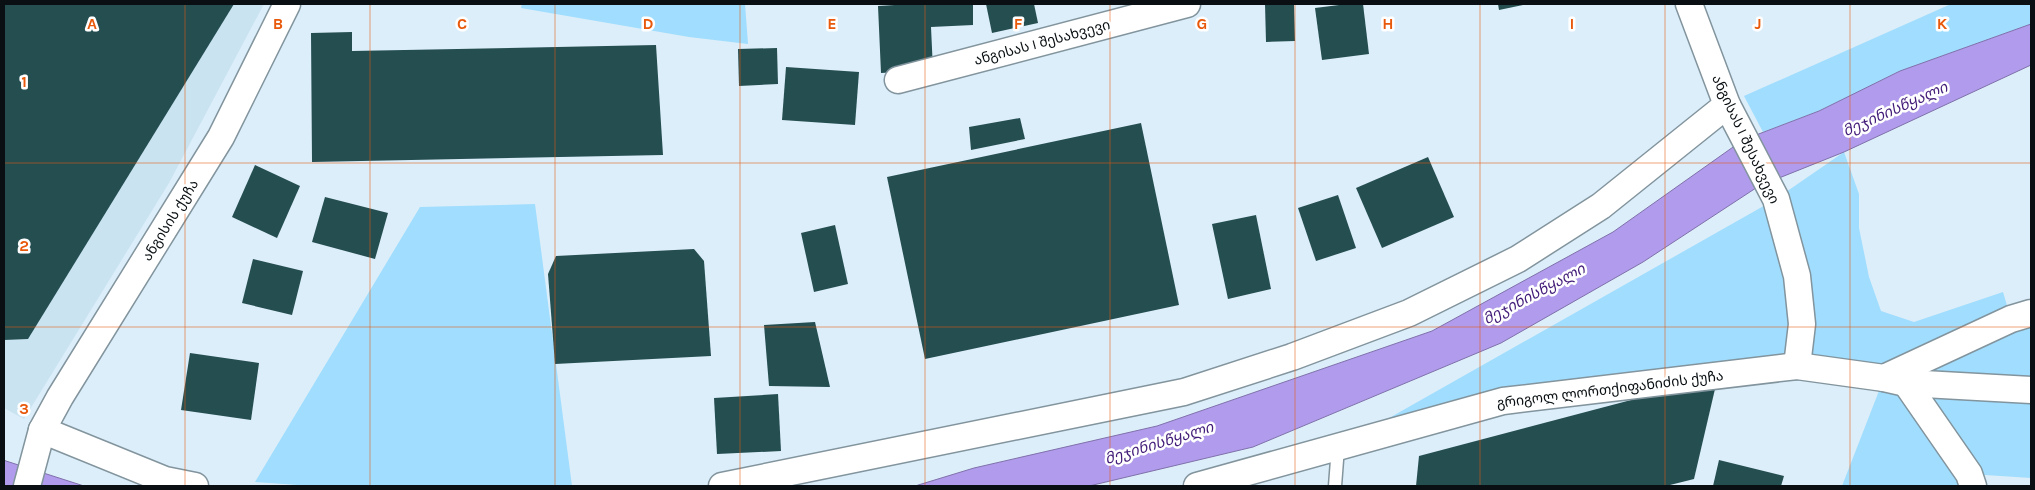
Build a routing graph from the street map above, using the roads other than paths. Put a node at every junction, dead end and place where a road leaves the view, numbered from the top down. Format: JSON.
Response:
{"nodes":[{"id":1,"x":287,"y":4,"type":"edge"},
{"id":2,"x":1187,"y":4,"type":"edge"},
{"id":3,"x":1689,"y":4,"type":"edge"},
{"id":4,"x":898,"y":80,"type":"dead end"},
{"id":5,"x":1727,"y":105,"type":"junction"},
{"id":6,"x":2031,"y":314,"type":"edge"},
{"id":7,"x":1797,"y":366,"type":"junction"},
{"id":8,"x":1895,"y":381,"type":"junction"},
{"id":9,"x":2031,"y":390,"type":"edge"},
{"id":10,"x":42,"y":430,"type":"junction"},
{"id":11,"x":1338,"y":447,"type":"junction"},
{"id":12,"x":27,"y":486,"type":"edge"},
{"id":13,"x":195,"y":486,"type":"edge"},
{"id":14,"x":722,"y":486,"type":"edge"},
{"id":15,"x":1197,"y":486,"type":"edge"},
{"id":16,"x":1335,"y":486,"type":"edge"},
{"id":17,"x":1974,"y":486,"type":"edge"}],
"edges":[{"from":1,"to":10,"type":"street","name":"ანგისის ქუჩა"},
{"from":2,"to":4,"type":"street","name":"ანგისას I შესახვევი"},
{"from":3,"to":5,"type":"street","name":"ანგისას I შესახვევი"},
{"from":5,"to":7,"type":"street","name":"ანგისას I შესახვევი"},
{"from":5,"to":14,"type":"street"},
{"from":6,"to":8,"type":"street"},
{"from":7,"to":8,"type":"street","name":"გრიგოლ ლორთქიფანიძის ქუჩა"},
{"from":7,"to":11,"type":"street","name":"გრიგოლ ლორთქიფანიძის ქუჩა"},
{"from":8,"to":9,"type":"street","name":"გრიგოლ ლორთქიფანიძის ქუჩა"},
{"from":8,"to":17,"type":"street"},
{"from":10,"to":12,"type":"street","name":"ანგისის ქუჩა"},
{"from":10,"to":13,"type":"street"},
{"from":11,"to":15,"type":"street","name":"გრიგოლ ლორთქიფანიძის ქუჩა"},
{"from":11,"to":16,"type":"lane"}]}
